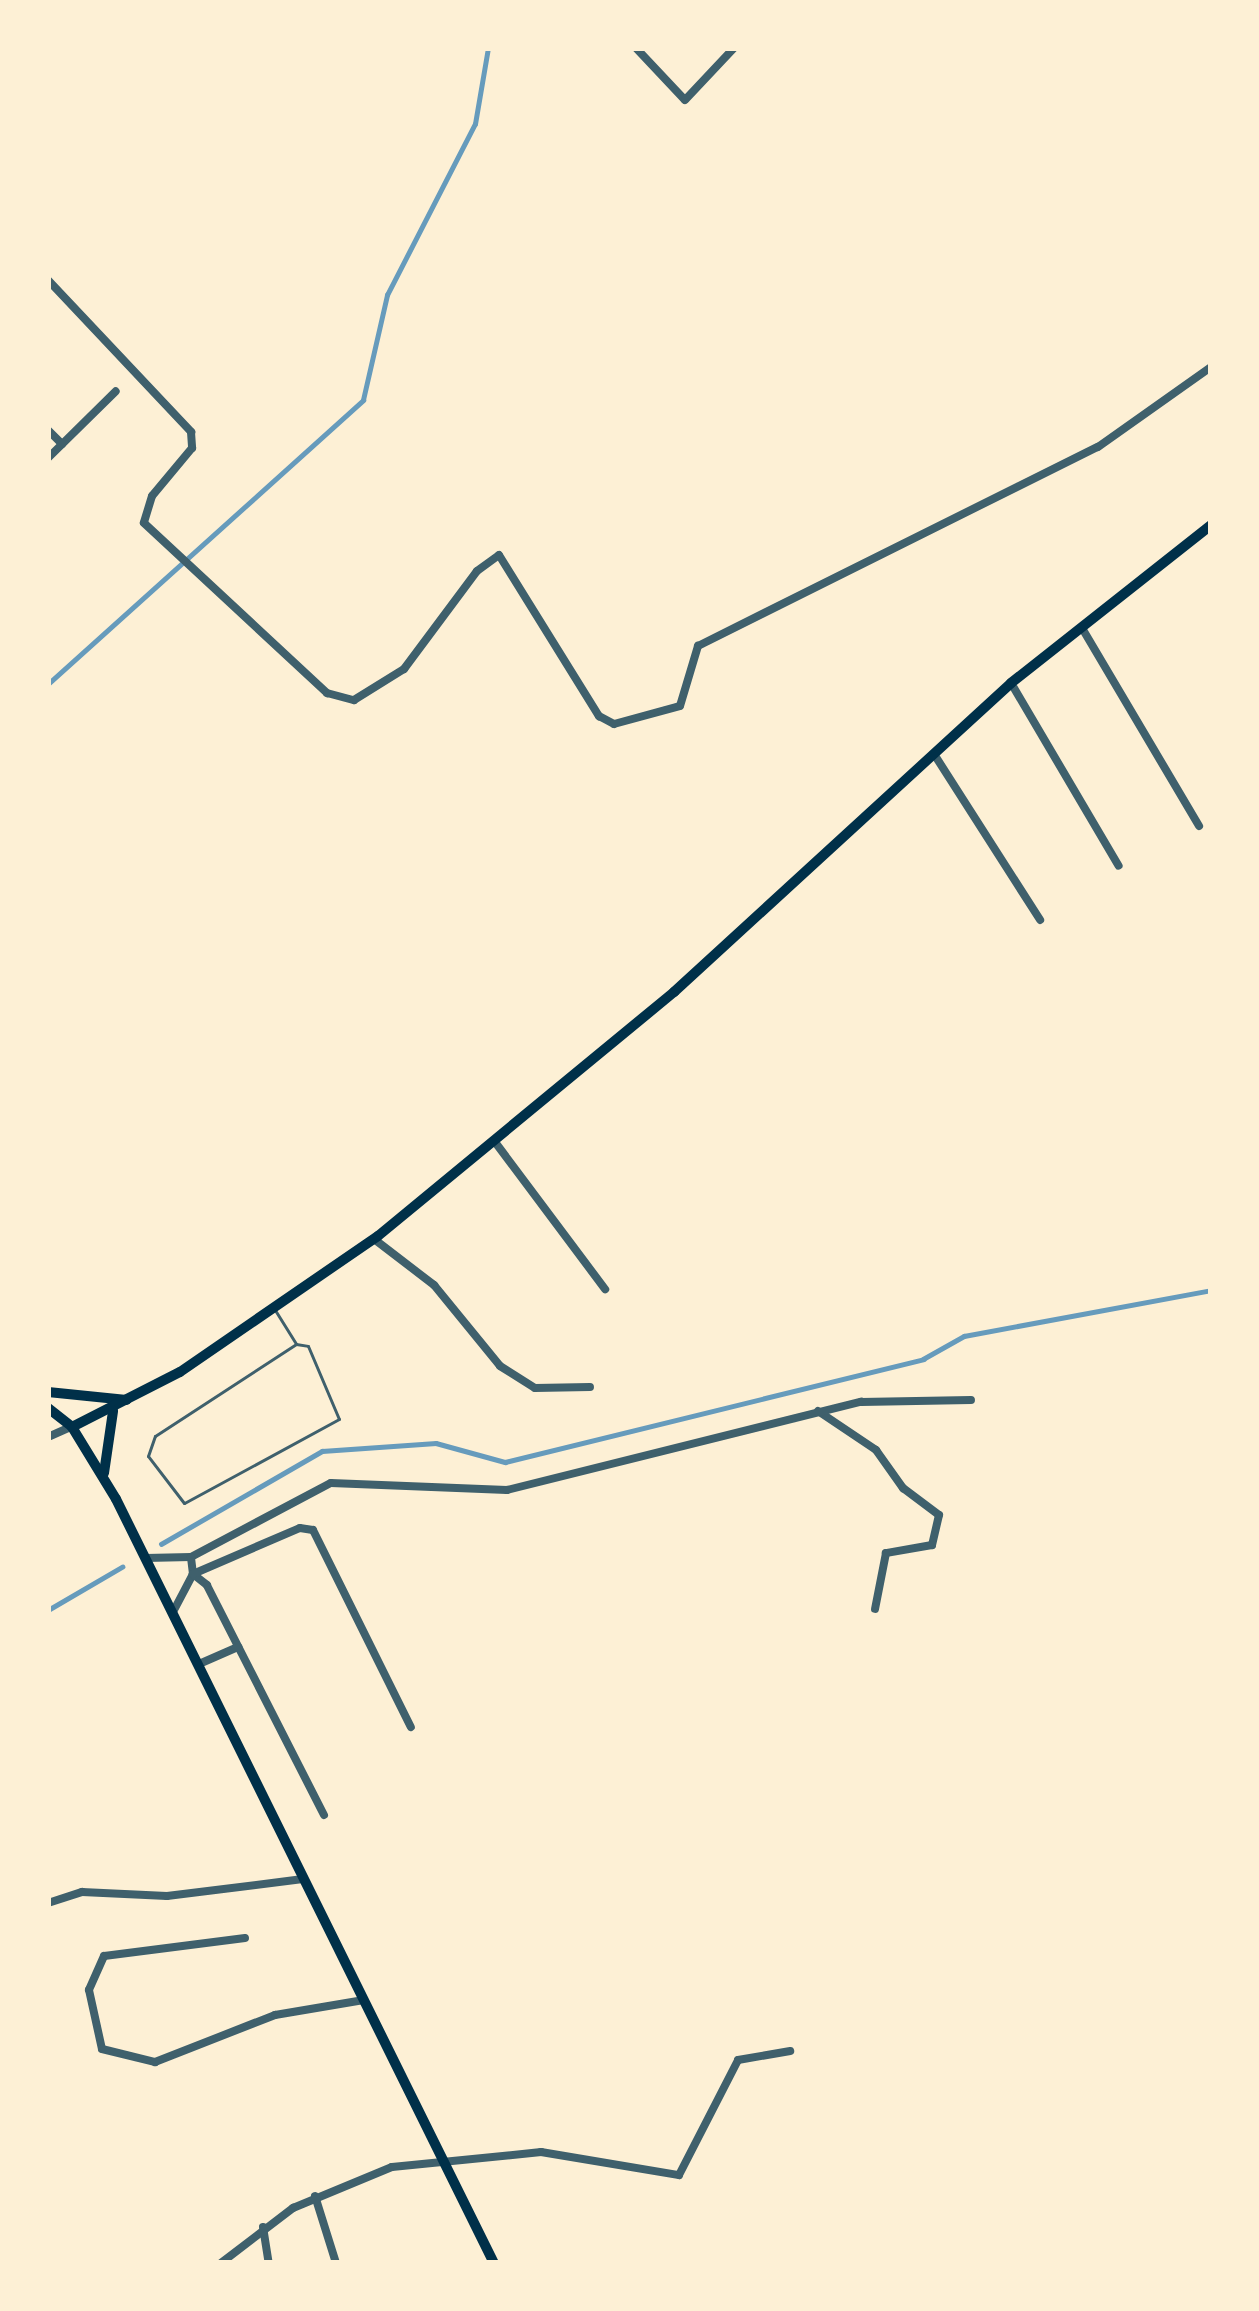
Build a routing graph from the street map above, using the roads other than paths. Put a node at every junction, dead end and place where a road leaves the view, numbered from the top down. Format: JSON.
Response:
{"nodes":[{"id":1,"x":636,"y":48,"type":"edge"},
{"id":2,"x":734,"y":48,"type":"edge"},
{"id":3,"x":48,"y":280,"type":"edge"},
{"id":4,"x":1211,"y":367,"type":"edge"},
{"id":5,"x":116,"y":391,"type":"dead end"},
{"id":6,"x":48,"y":430,"type":"edge"},
{"id":7,"x":62,"y":445,"type":"junction"},
{"id":8,"x":48,"y":458,"type":"edge"},
{"id":9,"x":1211,"y":525,"type":"edge"},
{"id":10,"x":1082,"y":626,"type":"junction"},
{"id":11,"x":1011,"y":683,"type":"junction"},
{"id":12,"x":934,"y":752,"type":"junction"},
{"id":13,"x":1199,"y":826,"type":"dead end"},
{"id":14,"x":1119,"y":866,"type":"dead end"},
{"id":15,"x":1040,"y":920,"type":"dead end"},
{"id":16,"x":495,"y":1142,"type":"junction"},
{"id":17,"x":374,"y":1238,"type":"junction"},
{"id":18,"x":605,"y":1289,"type":"dead end"},
{"id":19,"x":274,"y":1309,"type":"junction"},
{"id":20,"x":296,"y":1345,"type":"junction"},
{"id":21,"x":590,"y":1387,"type":"dead end"},
{"id":22,"x":48,"y":1392,"type":"edge"},
{"id":23,"x":133,"y":1399,"type":"junction"},
{"id":24,"x":971,"y":1400,"type":"dead end"},
{"id":25,"x":48,"y":1408,"type":"edge"},
{"id":26,"x":113,"y":1411,"type":"junction"},
{"id":27,"x":818,"y":1411,"type":"junction"},
{"id":28,"x":72,"y":1427,"type":"junction"},
{"id":29,"x":48,"y":1437,"type":"edge"},
{"id":30,"x":104,"y":1477,"type":"junction"},
{"id":31,"x":190,"y":1557,"type":"junction"},
{"id":32,"x":146,"y":1558,"type":"junction"},
{"id":33,"x":193,"y":1574,"type":"junction"},
{"id":34,"x":875,"y":1609,"type":"dead end"},
{"id":35,"x":173,"y":1612,"type":"junction"},
{"id":36,"x":238,"y":1647,"type":"junction"},
{"id":37,"x":200,"y":1664,"type":"junction"},
{"id":38,"x":411,"y":1727,"type":"dead end"},
{"id":39,"x":324,"y":1815,"type":"dead end"},
{"id":40,"x":304,"y":1879,"type":"junction"},
{"id":41,"x":48,"y":1903,"type":"edge"},
{"id":42,"x":245,"y":1938,"type":"dead end"},
{"id":43,"x":364,"y":2000,"type":"junction"},
{"id":44,"x":790,"y":2050,"type":"dead end"},
{"id":45,"x":444,"y":2160,"type":"junction"},
{"id":46,"x":315,"y":2196,"type":"junction"},
{"id":47,"x":263,"y":2227,"type":"junction"},
{"id":48,"x":220,"y":2263,"type":"edge"},
{"id":49,"x":269,"y":2263,"type":"edge"},
{"id":50,"x":336,"y":2263,"type":"edge"},
{"id":51,"x":494,"y":2263,"type":"edge"}],
"edges":[{"from":1,"to":2,"type":"street"},
{"from":3,"to":4,"type":"street"},
{"from":5,"to":7,"type":"street"},
{"from":6,"to":7,"type":"street"},
{"from":7,"to":8,"type":"street"},
{"from":9,"to":10,"type":"main road"},
{"from":10,"to":11,"type":"main road"},
{"from":10,"to":13,"type":"street"},
{"from":11,"to":12,"type":"main road"},
{"from":11,"to":14,"type":"street"},
{"from":12,"to":15,"type":"street"},
{"from":12,"to":16,"type":"main road"},
{"from":16,"to":17,"type":"main road"},
{"from":16,"to":18,"type":"street"},
{"from":17,"to":19,"type":"main road"},
{"from":17,"to":21,"type":"street"},
{"from":19,"to":20,"type":"lane"},
{"from":19,"to":23,"type":"main road"},
{"from":20,"to":20,"type":"lane"},
{"from":22,"to":23,"type":"main road"},
{"from":23,"to":26,"type":"main road"},
{"from":24,"to":27,"type":"street"},
{"from":25,"to":28,"type":"main road"},
{"from":26,"to":28,"type":"main road"},
{"from":26,"to":30,"type":"main road"},
{"from":27,"to":31,"type":"street"},
{"from":27,"to":34,"type":"street"},
{"from":28,"to":29,"type":"street"},
{"from":28,"to":30,"type":"main road"},
{"from":30,"to":32,"type":"main road"},
{"from":31,"to":32,"type":"street"},
{"from":31,"to":33,"type":"street"},
{"from":32,"to":35,"type":"main road"},
{"from":33,"to":35,"type":"street"},
{"from":33,"to":36,"type":"street"},
{"from":33,"to":38,"type":"street"},
{"from":35,"to":37,"type":"main road"},
{"from":36,"to":37,"type":"street"},
{"from":36,"to":39,"type":"street"},
{"from":37,"to":40,"type":"main road"},
{"from":40,"to":41,"type":"street"},
{"from":40,"to":43,"type":"main road"},
{"from":42,"to":43,"type":"street"},
{"from":43,"to":45,"type":"main road"},
{"from":44,"to":45,"type":"street"},
{"from":45,"to":46,"type":"street"},
{"from":45,"to":51,"type":"main road"},
{"from":46,"to":47,"type":"street"},
{"from":46,"to":50,"type":"street"},
{"from":47,"to":48,"type":"street"},
{"from":47,"to":49,"type":"street"}]}
